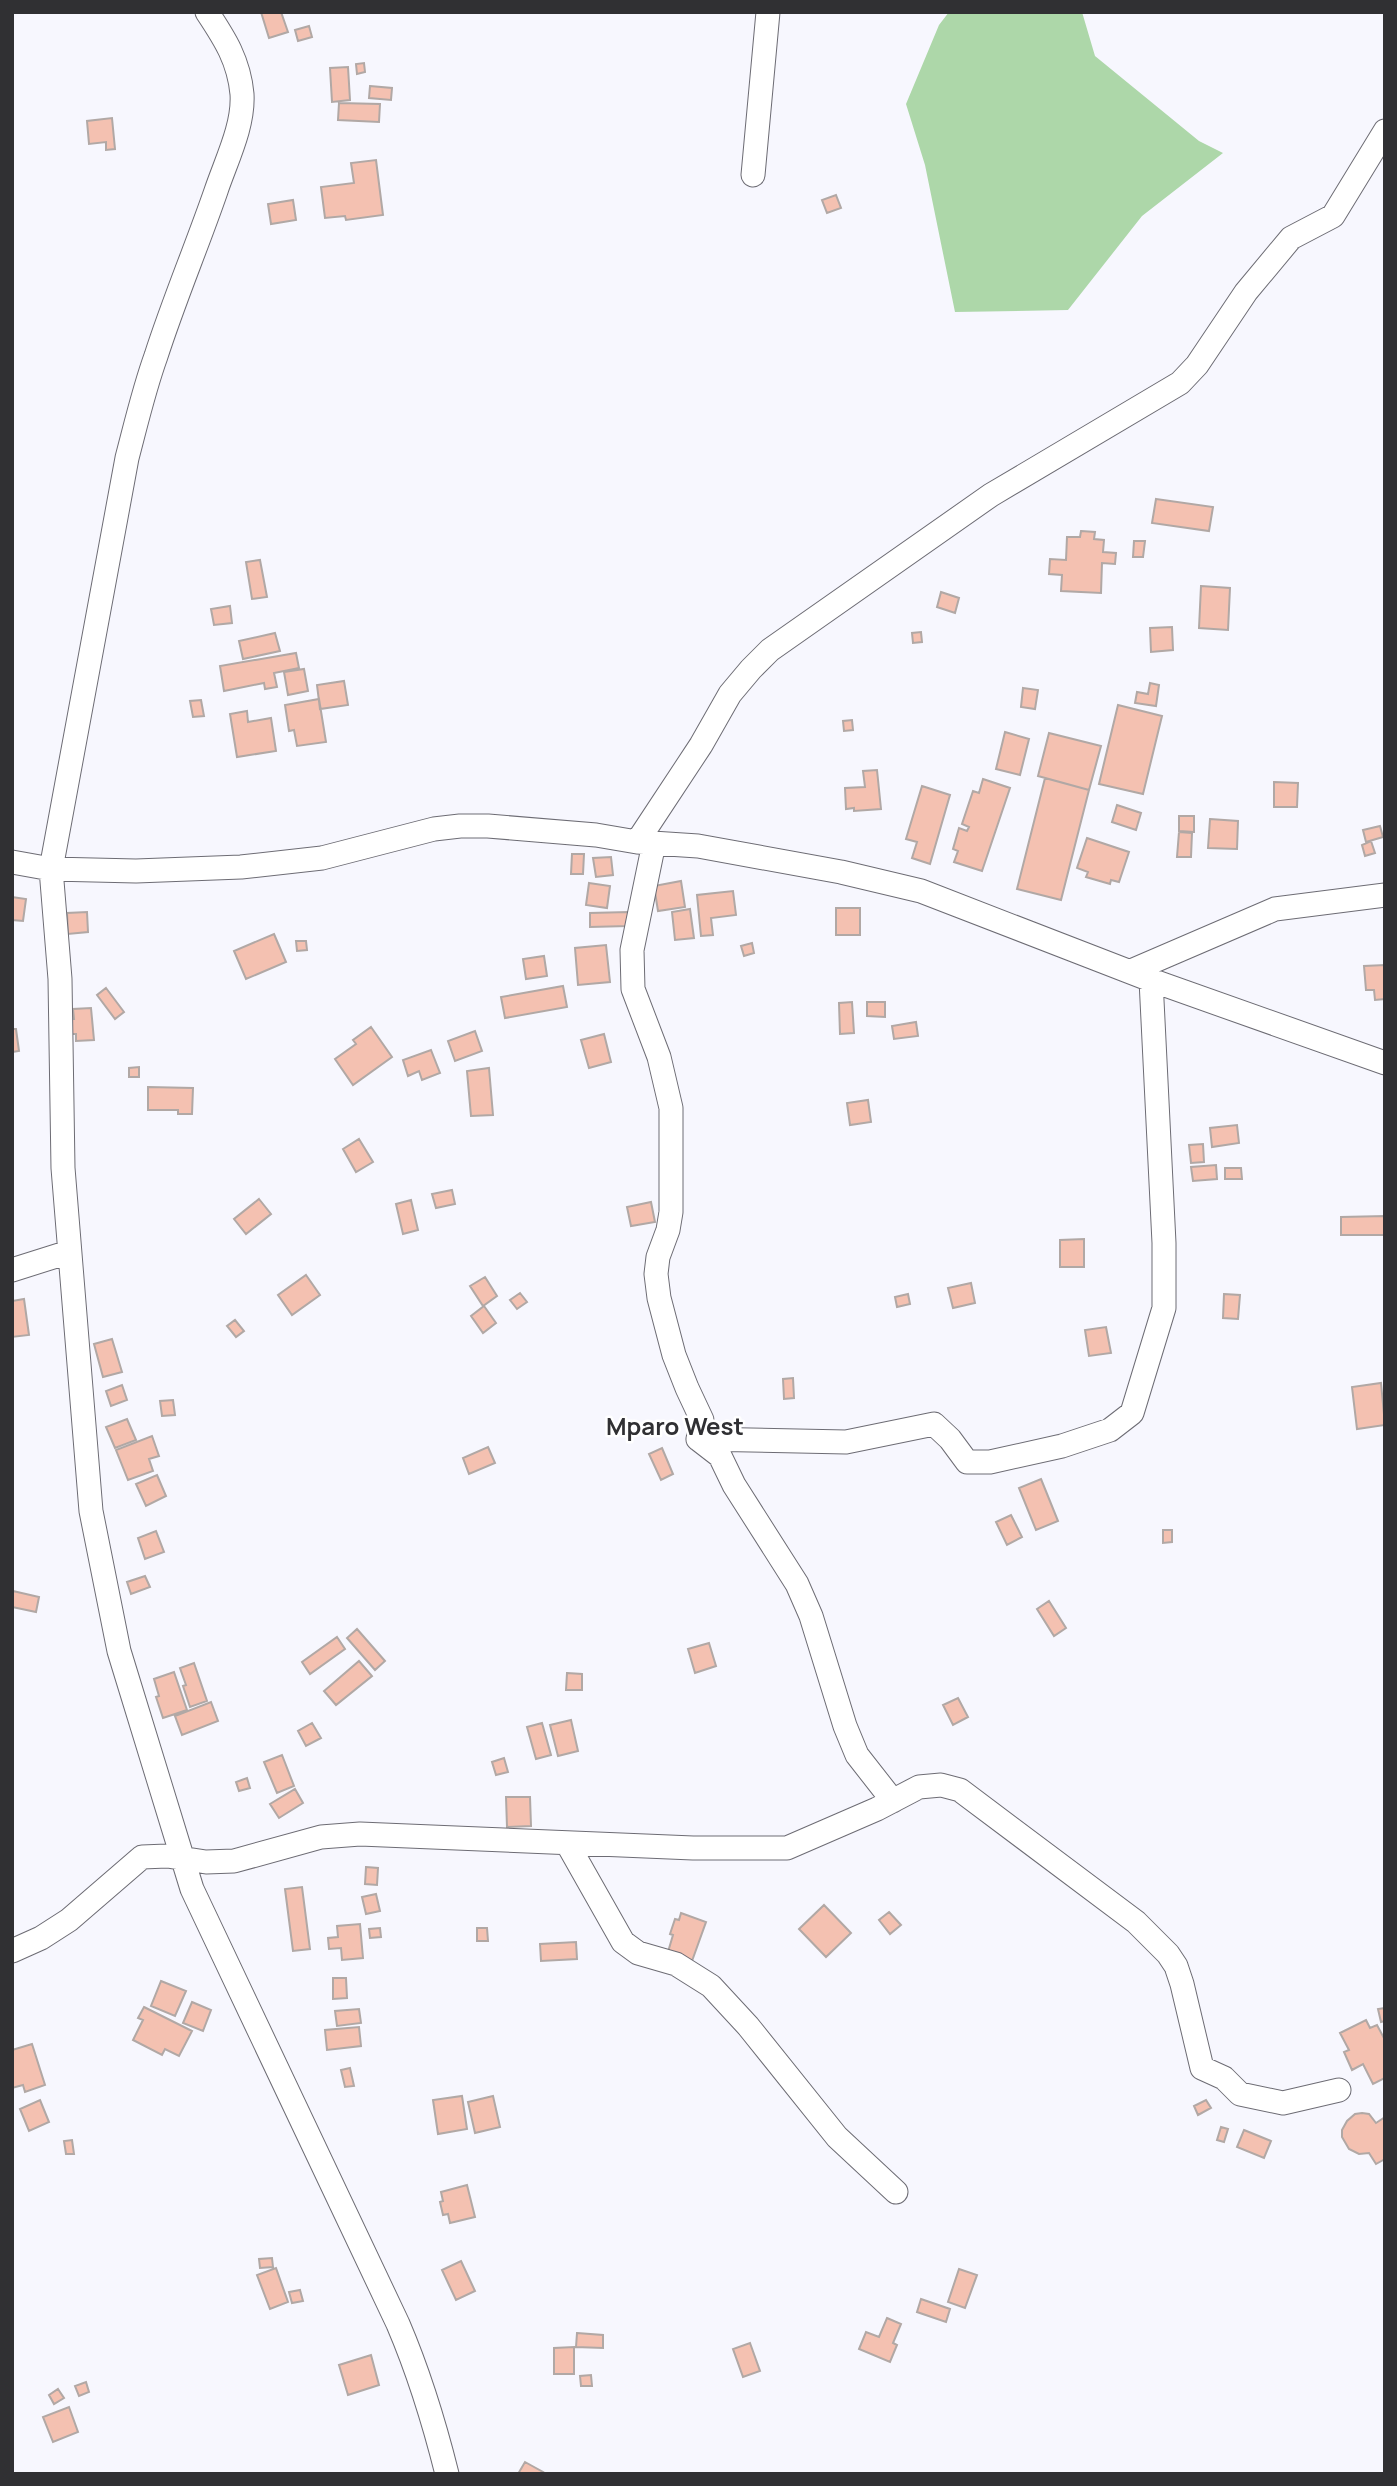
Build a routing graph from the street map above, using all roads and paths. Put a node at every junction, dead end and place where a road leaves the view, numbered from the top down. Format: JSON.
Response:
{"nodes":[{"id":1,"x":207,"y":12,"type":"edge"},
{"id":2,"x":768,"y":12,"type":"edge"},
{"id":3,"x":1385,"y":131,"type":"edge"},
{"id":4,"x":753,"y":175,"type":"dead end"},
{"id":5,"x":645,"y":842,"type":"junction"},
{"id":6,"x":12,"y":862,"type":"edge"},
{"id":7,"x":51,"y":869,"type":"junction"},
{"id":8,"x":1385,"y":895,"type":"edge"},
{"id":9,"x":1141,"y":975,"type":"junction"},
{"id":10,"x":1385,"y":1063,"type":"edge"},
{"id":11,"x":69,"y":1252,"type":"junction"},
{"id":12,"x":12,"y":1269,"type":"edge"},
{"id":13,"x":698,"y":1439,"type":"junction"},
{"id":14,"x":893,"y":1801,"type":"junction"},
{"id":15,"x":567,"y":1843,"type":"junction"},
{"id":16,"x":183,"y":1860,"type":"junction"},
{"id":17,"x":12,"y":1951,"type":"edge"},
{"id":18,"x":1339,"y":2090,"type":"dead end"},
{"id":19,"x":896,"y":2192,"type":"dead end"},
{"id":20,"x":447,"y":2474,"type":"edge"}],
"edges":[{"from":1,"to":7,"type":"street"},
{"from":2,"to":4,"type":"street"},
{"from":3,"to":5,"type":"street"},
{"from":5,"to":7,"type":"street"},
{"from":5,"to":9,"type":"street"},
{"from":5,"to":13,"type":"street"},
{"from":6,"to":7,"type":"street"},
{"from":7,"to":11,"type":"street"},
{"from":8,"to":9,"type":"street"},
{"from":9,"to":10,"type":"street"},
{"from":9,"to":13,"type":"street"},
{"from":11,"to":12,"type":"street"},
{"from":11,"to":16,"type":"street"},
{"from":13,"to":14,"type":"street"},
{"from":14,"to":15,"type":"street"},
{"from":14,"to":18,"type":"street"},
{"from":15,"to":16,"type":"street"},
{"from":15,"to":19,"type":"street"},
{"from":16,"to":17,"type":"street"},
{"from":16,"to":20,"type":"street"}]}
